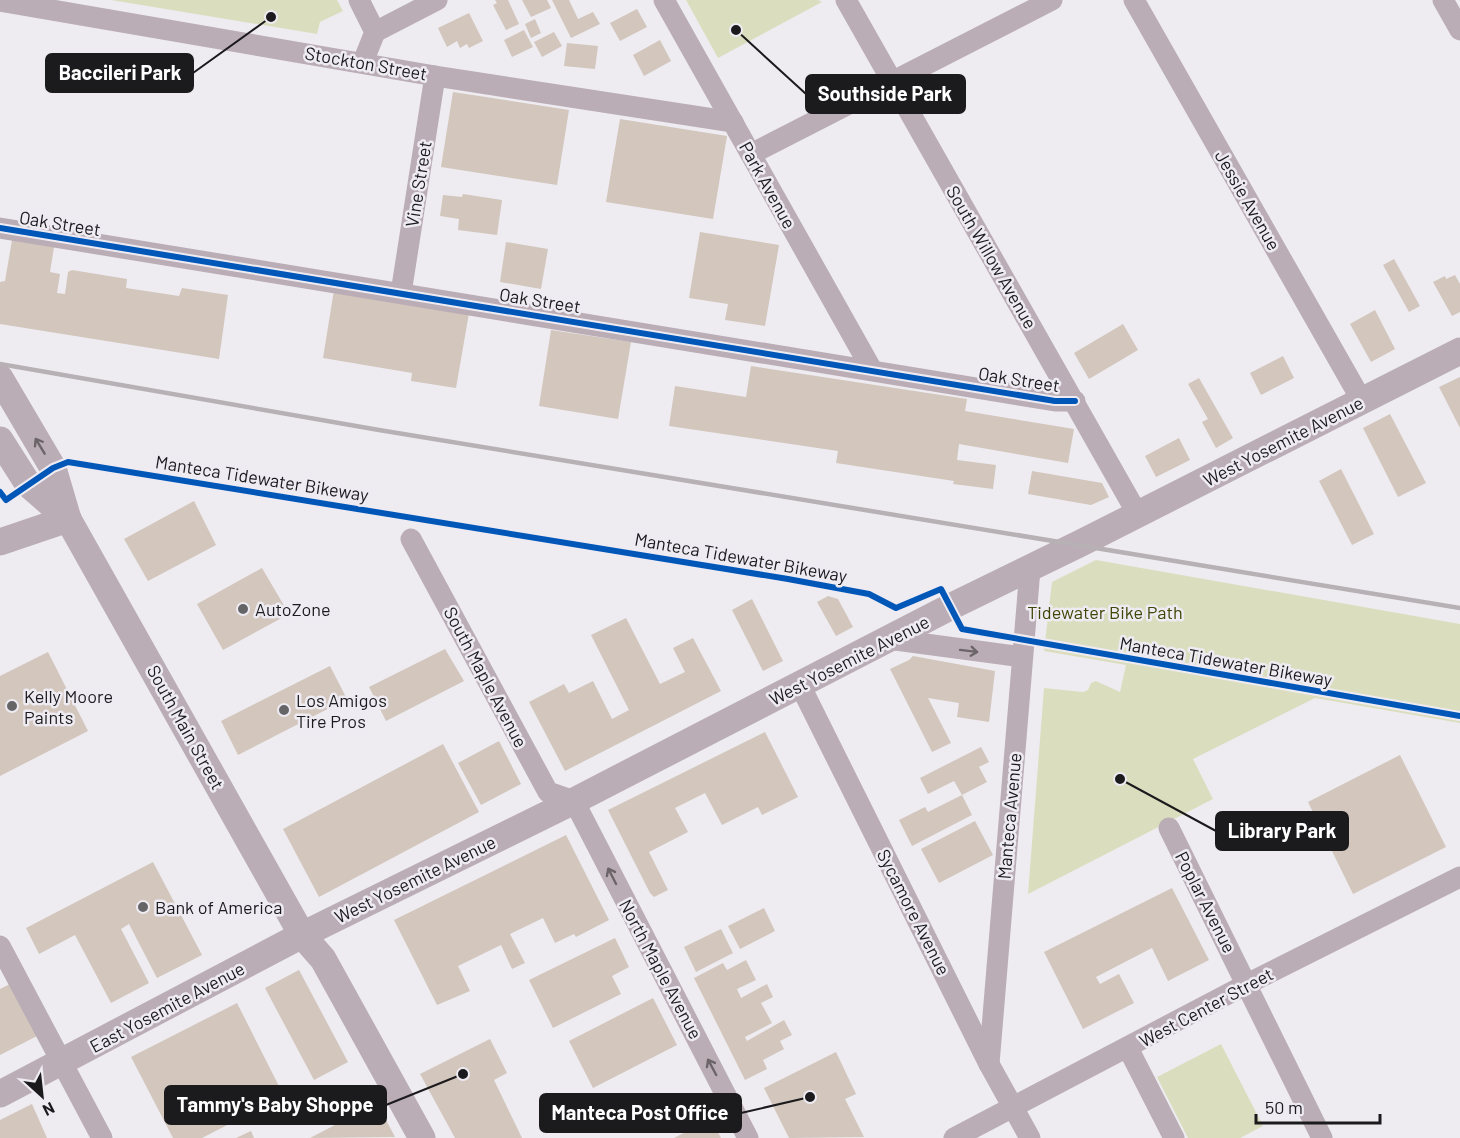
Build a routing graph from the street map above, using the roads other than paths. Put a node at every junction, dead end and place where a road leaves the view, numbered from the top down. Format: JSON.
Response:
{"nodes":[{"id":1,"x":359,"y":0,"type":"edge"},
{"id":2,"x":437,"y":0,"type":"edge"},
{"id":3,"x":664,"y":0,"type":"edge"},
{"id":4,"x":846,"y":0,"type":"edge"},
{"id":5,"x":1052,"y":0,"type":"edge"},
{"id":6,"x":1134,"y":0,"type":"edge"},
{"id":7,"x":1443,"y":0,"type":"edge"},
{"id":8,"x":0,"y":1,"type":"edge"},
{"id":9,"x":1460,"y":30,"type":"edge"},
{"id":10,"x":375,"y":32,"type":"junction"},
{"id":11,"x":363,"y":62,"type":"junction"},
{"id":12,"x":435,"y":76,"type":"junction"},
{"id":13,"x":892,"y":83,"type":"junction"},
{"id":14,"x":733,"y":122,"type":"junction"},
{"id":15,"x":751,"y":154,"type":"junction"},
{"id":16,"x":0,"y":228,"type":"edge"},
{"id":17,"x":401,"y":293,"type":"junction"},
{"id":18,"x":1460,"y":351,"type":"edge"},
{"id":19,"x":872,"y":370,"type":"junction"},
{"id":20,"x":0,"y":378,"type":"edge"},
{"id":21,"x":1362,"y":400,"type":"junction"},
{"id":22,"x":1075,"y":401,"type":"junction"},
{"id":23,"x":0,"y":440,"type":"edge"},
{"id":24,"x":1138,"y":514,"type":"junction"},
{"id":25,"x":68,"y":519,"type":"junction"},
{"id":26,"x":411,"y":539,"type":"dead end"},
{"id":27,"x":0,"y":542,"type":"edge"},
{"id":28,"x":1030,"y":569,"type":"junction"},
{"id":29,"x":888,"y":639,"type":"junction"},
{"id":30,"x":1022,"y":657,"type":"junction"},
{"id":31,"x":800,"y":685,"type":"junction"},
{"id":32,"x":573,"y":801,"type":"junction"},
{"id":33,"x":1168,"y":828,"type":"dead end"},
{"id":34,"x":1460,"y":877,"type":"edge"},
{"id":35,"x":302,"y":935,"type":"junction"},
{"id":36,"x":0,"y":946,"type":"edge"},
{"id":37,"x":1247,"y":984,"type":"junction"},
{"id":38,"x":1128,"y":1048,"type":"junction"},
{"id":39,"x":62,"y":1062,"type":"junction"},
{"id":40,"x":990,"y":1064,"type":"junction"},
{"id":41,"x":0,"y":1094,"type":"edge"},
{"id":42,"x":1013,"y":1106,"type":"junction"},
{"id":43,"x":102,"y":1138,"type":"edge"},
{"id":44,"x":422,"y":1138,"type":"edge"},
{"id":45,"x":748,"y":1138,"type":"edge"},
{"id":46,"x":954,"y":1138,"type":"edge"},
{"id":47,"x":1030,"y":1138,"type":"edge"},
{"id":48,"x":1174,"y":1138,"type":"edge"},
{"id":49,"x":1322,"y":1138,"type":"edge"}],
"edges":[{"from":1,"to":10,"type":"street"},
{"from":2,"to":10,"type":"street"},
{"from":3,"to":14,"type":"street","name":"Park Avenue"},
{"from":4,"to":13,"type":"street","name":"South Willow Avenue"},
{"from":5,"to":13,"type":"street"},
{"from":6,"to":21,"type":"street","name":"Jessie Avenue"},
{"from":7,"to":9,"type":"street"},
{"from":8,"to":11,"type":"street","name":"Stockton Street"},
{"from":10,"to":11,"type":"street"},
{"from":11,"to":12,"type":"street","name":"Stockton Street"},
{"from":12,"to":14,"type":"street","name":"Stockton Street"},
{"from":12,"to":17,"type":"street","name":"Vine Street"},
{"from":13,"to":15,"type":"street"},
{"from":13,"to":22,"type":"street","name":"South Willow Avenue"},
{"from":14,"to":15,"type":"street","name":"Park Avenue"},
{"from":15,"to":19,"type":"street","name":"Park Avenue"},
{"from":16,"to":17,"type":"street","name":"Oak Street"},
{"from":17,"to":19,"type":"street","name":"Oak Street"},
{"from":18,"to":21,"type":"main road","name":"West Yosemite Avenue"},
{"from":19,"to":22,"type":"street","name":"Oak Street"},
{"from":25,"to":20,"type":"main road","name":"South Main Street","one_way":true},
{"from":21,"to":24,"type":"main road","name":"West Yosemite Avenue"},
{"from":22,"to":24,"type":"street","name":"South Willow Avenue"},
{"from":23,"to":25,"type":"main road","name":"South Main Street"},
{"from":24,"to":28,"type":"main road","name":"West Yosemite Avenue"},
{"from":25,"to":27,"type":"main road"},
{"from":25,"to":35,"type":"main road","name":"South Main Street"},
{"from":26,"to":32,"type":"street","name":"South Maple Avenue"},
{"from":28,"to":29,"type":"main road","name":"West Yosemite Avenue"},
{"from":28,"to":30,"type":"street","name":"Manteca Avenue"},
{"from":29,"to":30,"type":"street","one_way":true},
{"from":29,"to":31,"type":"main road","name":"West Yosemite Avenue"},
{"from":30,"to":40,"type":"street","name":"Manteca Avenue"},
{"from":31,"to":32,"type":"main road","name":"West Yosemite Avenue"},
{"from":31,"to":40,"type":"street","name":"Sycamore Avenue"},
{"from":32,"to":35,"type":"main road","name":"West Yosemite Avenue"},
{"from":45,"to":32,"type":"street","name":"North Maple Avenue","one_way":true},
{"from":33,"to":37,"type":"street","name":"Poplar Avenue"},
{"from":34,"to":37,"type":"street","name":"West Center Street"},
{"from":35,"to":39,"type":"main road","name":"East Yosemite Avenue"},
{"from":35,"to":44,"type":"main road","name":"South Main Street"},
{"from":36,"to":39,"type":"street"},
{"from":37,"to":38,"type":"street","name":"West Center Street"},
{"from":37,"to":49,"type":"street","name":"Poplar Avenue"},
{"from":38,"to":42,"type":"street","name":"West Center Street"},
{"from":38,"to":48,"type":"street"},
{"from":39,"to":41,"type":"main road","name":"East Yosemite Avenue"},
{"from":39,"to":43,"type":"street"},
{"from":40,"to":42,"type":"street","name":"Sycamore Avenue"},
{"from":42,"to":46,"type":"street","name":"West Center Street"},
{"from":42,"to":47,"type":"street","name":"Sycamore Avenue"}]}
